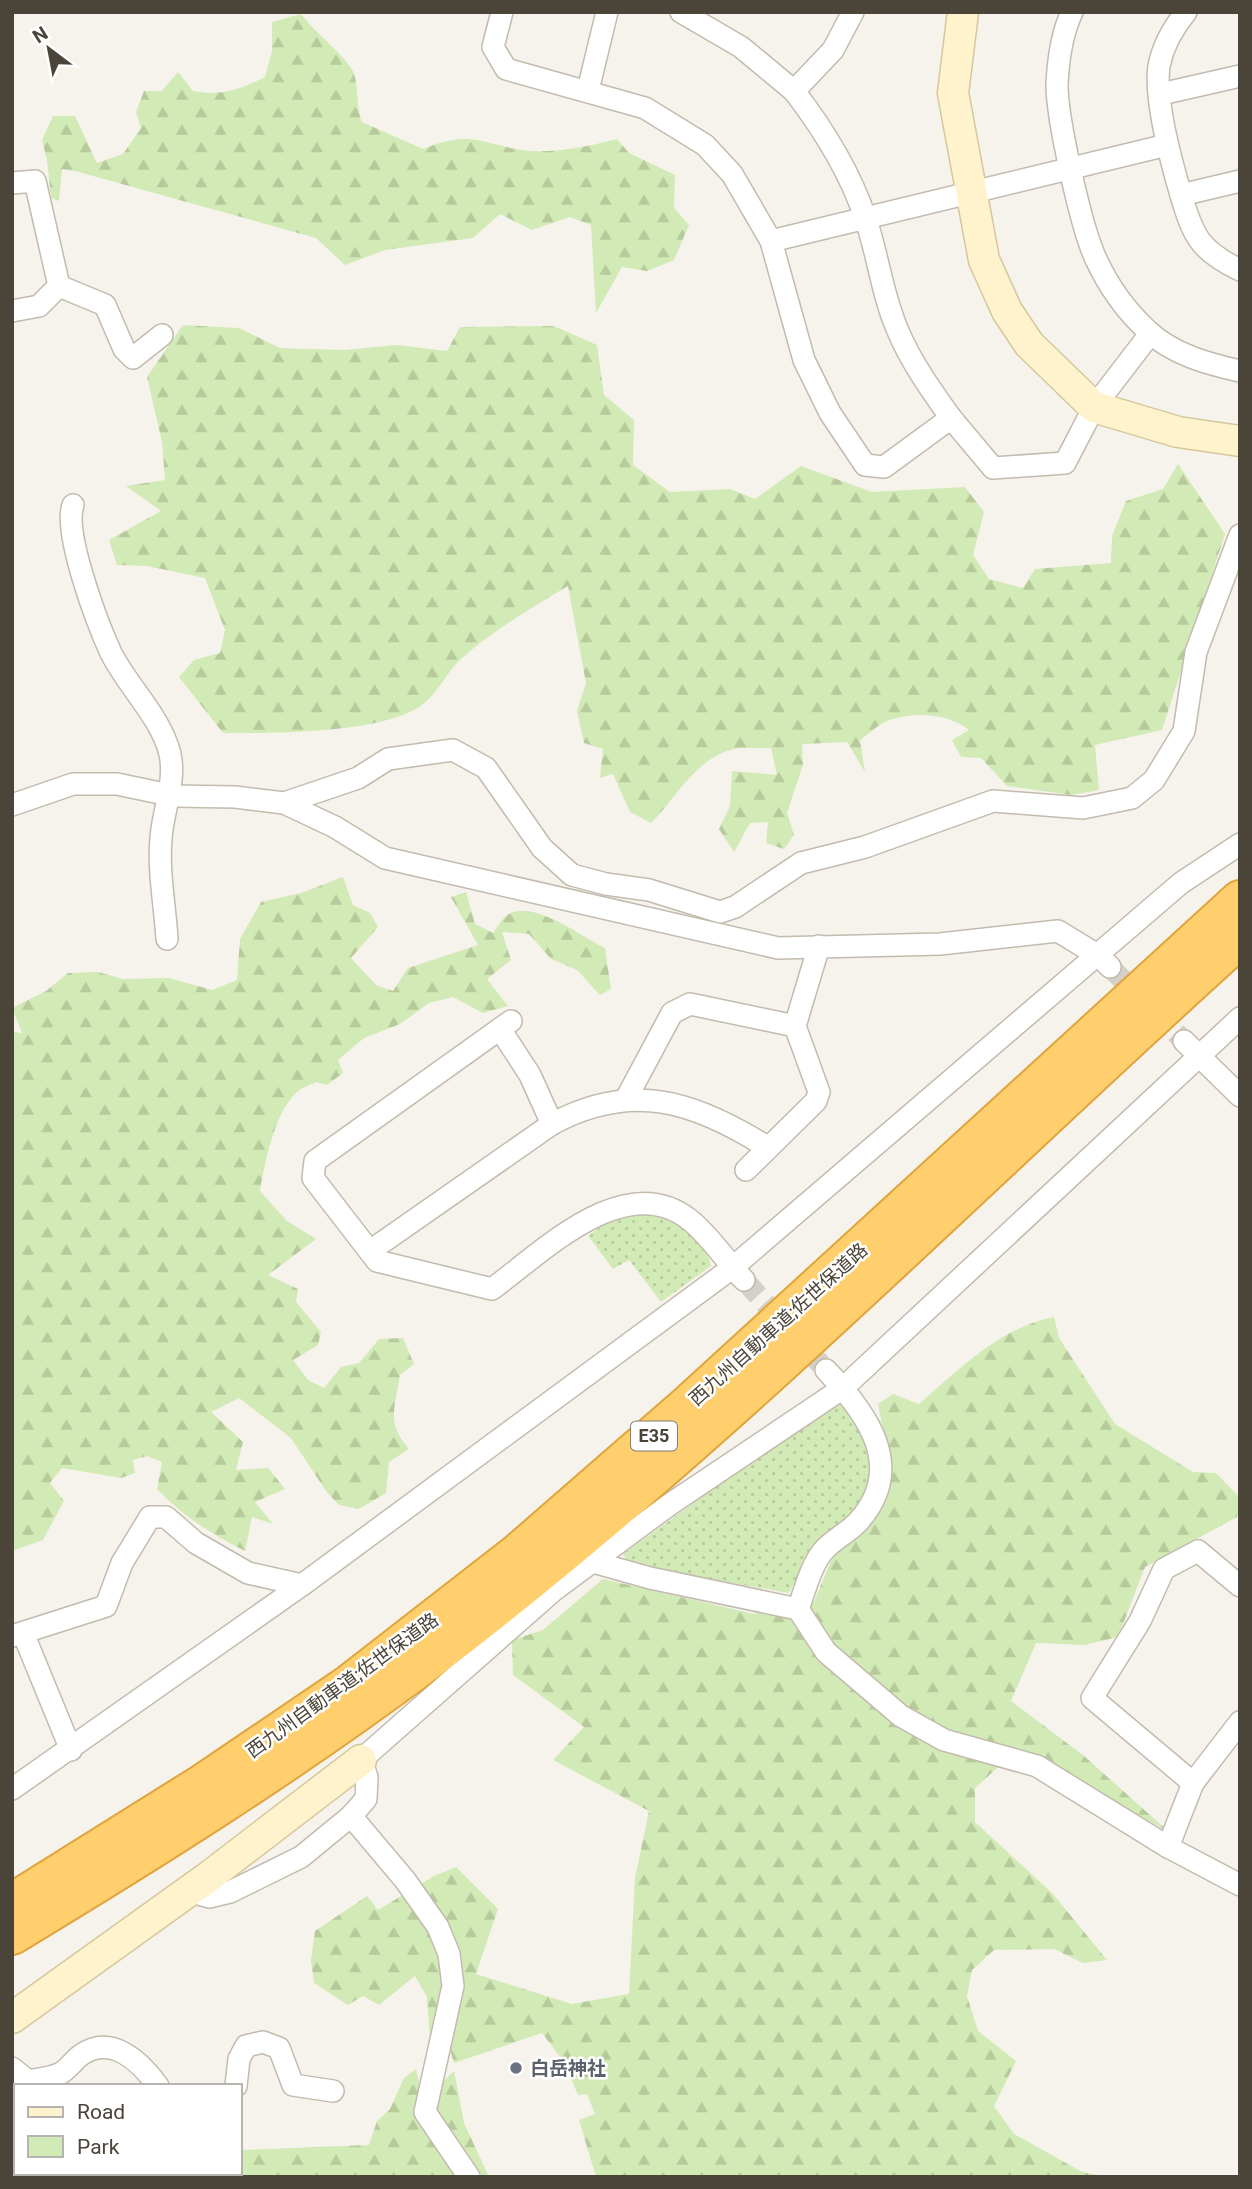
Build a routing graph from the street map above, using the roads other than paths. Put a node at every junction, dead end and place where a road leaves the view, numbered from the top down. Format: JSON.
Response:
{"nodes":[{"id":1,"x":502,"y":12,"type":"edge"},
{"id":2,"x":607,"y":12,"type":"edge"},
{"id":3,"x":681,"y":12,"type":"edge"},
{"id":4,"x":853,"y":12,"type":"edge"},
{"id":5,"x":963,"y":12,"type":"edge"},
{"id":6,"x":1072,"y":12,"type":"edge"},
{"id":7,"x":1186,"y":12,"type":"edge"},
{"id":8,"x":1240,"y":76,"type":"edge"},
{"id":9,"x":588,"y":90,"type":"junction"},
{"id":10,"x":794,"y":91,"type":"junction"},
{"id":11,"x":1161,"y":94,"type":"junction"},
{"id":12,"x":1167,"y":145,"type":"junction"},
{"id":13,"x":1071,"y":168,"type":"junction"},
{"id":14,"x":1240,"y":181,"type":"edge"},
{"id":15,"x":12,"y":183,"type":"edge"},
{"id":16,"x":970,"y":191,"type":"junction"},
{"id":17,"x":1181,"y":195,"type":"junction"},
{"id":18,"x":866,"y":218,"type":"junction"},
{"id":19,"x":771,"y":241,"type":"junction"},
{"id":20,"x":1240,"y":270,"type":"edge"},
{"id":21,"x":59,"y":286,"type":"junction"},
{"id":22,"x":12,"y":311,"type":"edge"},
{"id":23,"x":1150,"y":334,"type":"junction"},
{"id":24,"x":162,"y":335,"type":"dead end"},
{"id":25,"x":1240,"y":371,"type":"edge"},
{"id":26,"x":1094,"y":407,"type":"junction"},
{"id":27,"x":951,"y":418,"type":"junction"},
{"id":28,"x":1240,"y":442,"type":"edge"},
{"id":29,"x":73,"y":505,"type":"dead end"},
{"id":30,"x":1240,"y":536,"type":"edge"},
{"id":31,"x":168,"y":795,"type":"junction"},
{"id":32,"x":284,"y":803,"type":"junction"},
{"id":33,"x":12,"y":805,"type":"edge"},
{"id":34,"x":1240,"y":844,"type":"edge"},
{"id":35,"x":1240,"y":900,"type":"edge"},
{"id":36,"x":1240,"y":938,"type":"edge"},
{"id":37,"x":167,"y":939,"type":"dead end"},
{"id":38,"x":820,"y":946,"type":"junction"},
{"id":39,"x":1105,"y":961,"type":"junction"},
{"id":40,"x":1240,"y":1017,"type":"edge"},
{"id":41,"x":795,"y":1026,"type":"junction"},
{"id":42,"x":1184,"y":1041,"type":"tunnel mouth"},
{"id":43,"x":1200,"y":1058,"type":"junction"},
{"id":44,"x":1240,"y":1096,"type":"edge"},
{"id":45,"x":626,"y":1099,"type":"junction"},
{"id":46,"x":552,"y":1124,"type":"junction"},
{"id":47,"x":767,"y":1147,"type":"junction"},
{"id":48,"x":746,"y":1170,"type":"dead end"},
{"id":49,"x":370,"y":1251,"type":"junction"},
{"id":50,"x":738,"y":1274,"type":"junction"},
{"id":51,"x":826,"y":1370,"type":"tunnel mouth"},
{"id":52,"x":843,"y":1388,"type":"junction"},
{"id":53,"x":593,"y":1562,"type":"junction"},
{"id":54,"x":302,"y":1585,"type":"junction"},
{"id":55,"x":1240,"y":1586,"type":"edge"},
{"id":56,"x":798,"y":1609,"type":"junction"},
{"id":57,"x":17,"y":1634,"type":"edge"},
{"id":58,"x":1240,"y":1721,"type":"edge"},
{"id":59,"x":71,"y":1750,"type":"junction"},
{"id":60,"x":360,"y":1760,"type":"junction"},
{"id":61,"x":1193,"y":1783,"type":"junction"},
{"id":62,"x":12,"y":1789,"type":"edge"},
{"id":63,"x":351,"y":1816,"type":"junction"},
{"id":64,"x":1168,"y":1847,"type":"junction"},
{"id":65,"x":1240,"y":1885,"type":"edge"},
{"id":66,"x":188,"y":1891,"type":"junction"},
{"id":67,"x":12,"y":1903,"type":"edge"},
{"id":68,"x":12,"y":1935,"type":"edge"},
{"id":69,"x":12,"y":2018,"type":"edge"},
{"id":70,"x":16,"y":2078,"type":"edge"},
{"id":71,"x":156,"y":2084,"type":"edge"},
{"id":72,"x":236,"y":2084,"type":"edge"},
{"id":73,"x":332,"y":2091,"type":"dead end"},
{"id":74,"x":469,"y":2177,"type":"edge"}],
"edges":[{"from":1,"to":9,"type":"street"},
{"from":2,"to":9,"type":"street"},
{"from":3,"to":10,"type":"street"},
{"from":4,"to":10,"type":"street"},
{"from":5,"to":16,"type":"street"},
{"from":6,"to":13,"type":"street"},
{"from":7,"to":11,"type":"street"},
{"from":8,"to":11,"type":"street"},
{"from":9,"to":19,"type":"street"},
{"from":10,"to":18,"type":"street"},
{"from":11,"to":12,"type":"street"},
{"from":12,"to":13,"type":"street"},
{"from":12,"to":17,"type":"street"},
{"from":13,"to":16,"type":"street"},
{"from":13,"to":23,"type":"street"},
{"from":14,"to":17,"type":"street"},
{"from":15,"to":21,"type":"street"},
{"from":16,"to":18,"type":"street"},
{"from":16,"to":26,"type":"street"},
{"from":17,"to":20,"type":"street"},
{"from":18,"to":19,"type":"street"},
{"from":18,"to":27,"type":"street"},
{"from":19,"to":27,"type":"street"},
{"from":21,"to":22,"type":"street"},
{"from":21,"to":24,"type":"street"},
{"from":23,"to":25,"type":"street"},
{"from":23,"to":26,"type":"street"},
{"from":26,"to":27,"type":"street"},
{"from":26,"to":28,"type":"street"},
{"from":29,"to":31,"type":"street"},
{"from":30,"to":32,"type":"street"},
{"from":31,"to":32,"type":"street"},
{"from":31,"to":33,"type":"street"},
{"from":31,"to":37,"type":"street"},
{"from":32,"to":38,"type":"street"},
{"from":34,"to":39,"type":"street"},
{"from":35,"to":67,"type":"highway","name":"西九州自動車道;佐世保道路","number":"E35"},
{"from":36,"to":68,"type":"highway","name":"西九州自動車道;佐世保道路","number":"E35"},
{"from":38,"to":39,"type":"street"},
{"from":38,"to":41,"type":"street"},
{"from":39,"to":50,"type":"street"},
{"from":40,"to":43,"type":"street"},
{"from":41,"to":45,"type":"street"},
{"from":41,"to":47,"type":"street"},
{"from":42,"to":43,"type":"street"},
{"from":43,"to":44,"type":"street"},
{"from":43,"to":52,"type":"street"},
{"from":45,"to":46,"type":"street"},
{"from":45,"to":47,"type":"street"},
{"from":46,"to":49,"type":"street"},
{"from":46,"to":49,"type":"street"},
{"from":47,"to":48,"type":"street"},
{"from":49,"to":50,"type":"street"},
{"from":50,"to":54,"type":"street"},
{"from":51,"to":52,"type":"street"},
{"from":52,"to":53,"type":"street"},
{"from":52,"to":56,"type":"street"},
{"from":53,"to":56,"type":"street"},
{"from":53,"to":60,"type":"street"},
{"from":54,"to":57,"type":"street"},
{"from":54,"to":59,"type":"street"},
{"from":55,"to":61,"type":"street"},
{"from":56,"to":64,"type":"street"},
{"from":57,"to":59,"type":"street"},
{"from":58,"to":61,"type":"street"},
{"from":59,"to":62,"type":"street"},
{"from":60,"to":63,"type":"street"},
{"from":60,"to":66,"type":"street"},
{"from":61,"to":64,"type":"street"},
{"from":63,"to":66,"type":"street"},
{"from":63,"to":74,"type":"street"},
{"from":64,"to":65,"type":"street"},
{"from":66,"to":69,"type":"street"},
{"from":70,"to":71,"type":"street"},
{"from":72,"to":73,"type":"street"}]}
